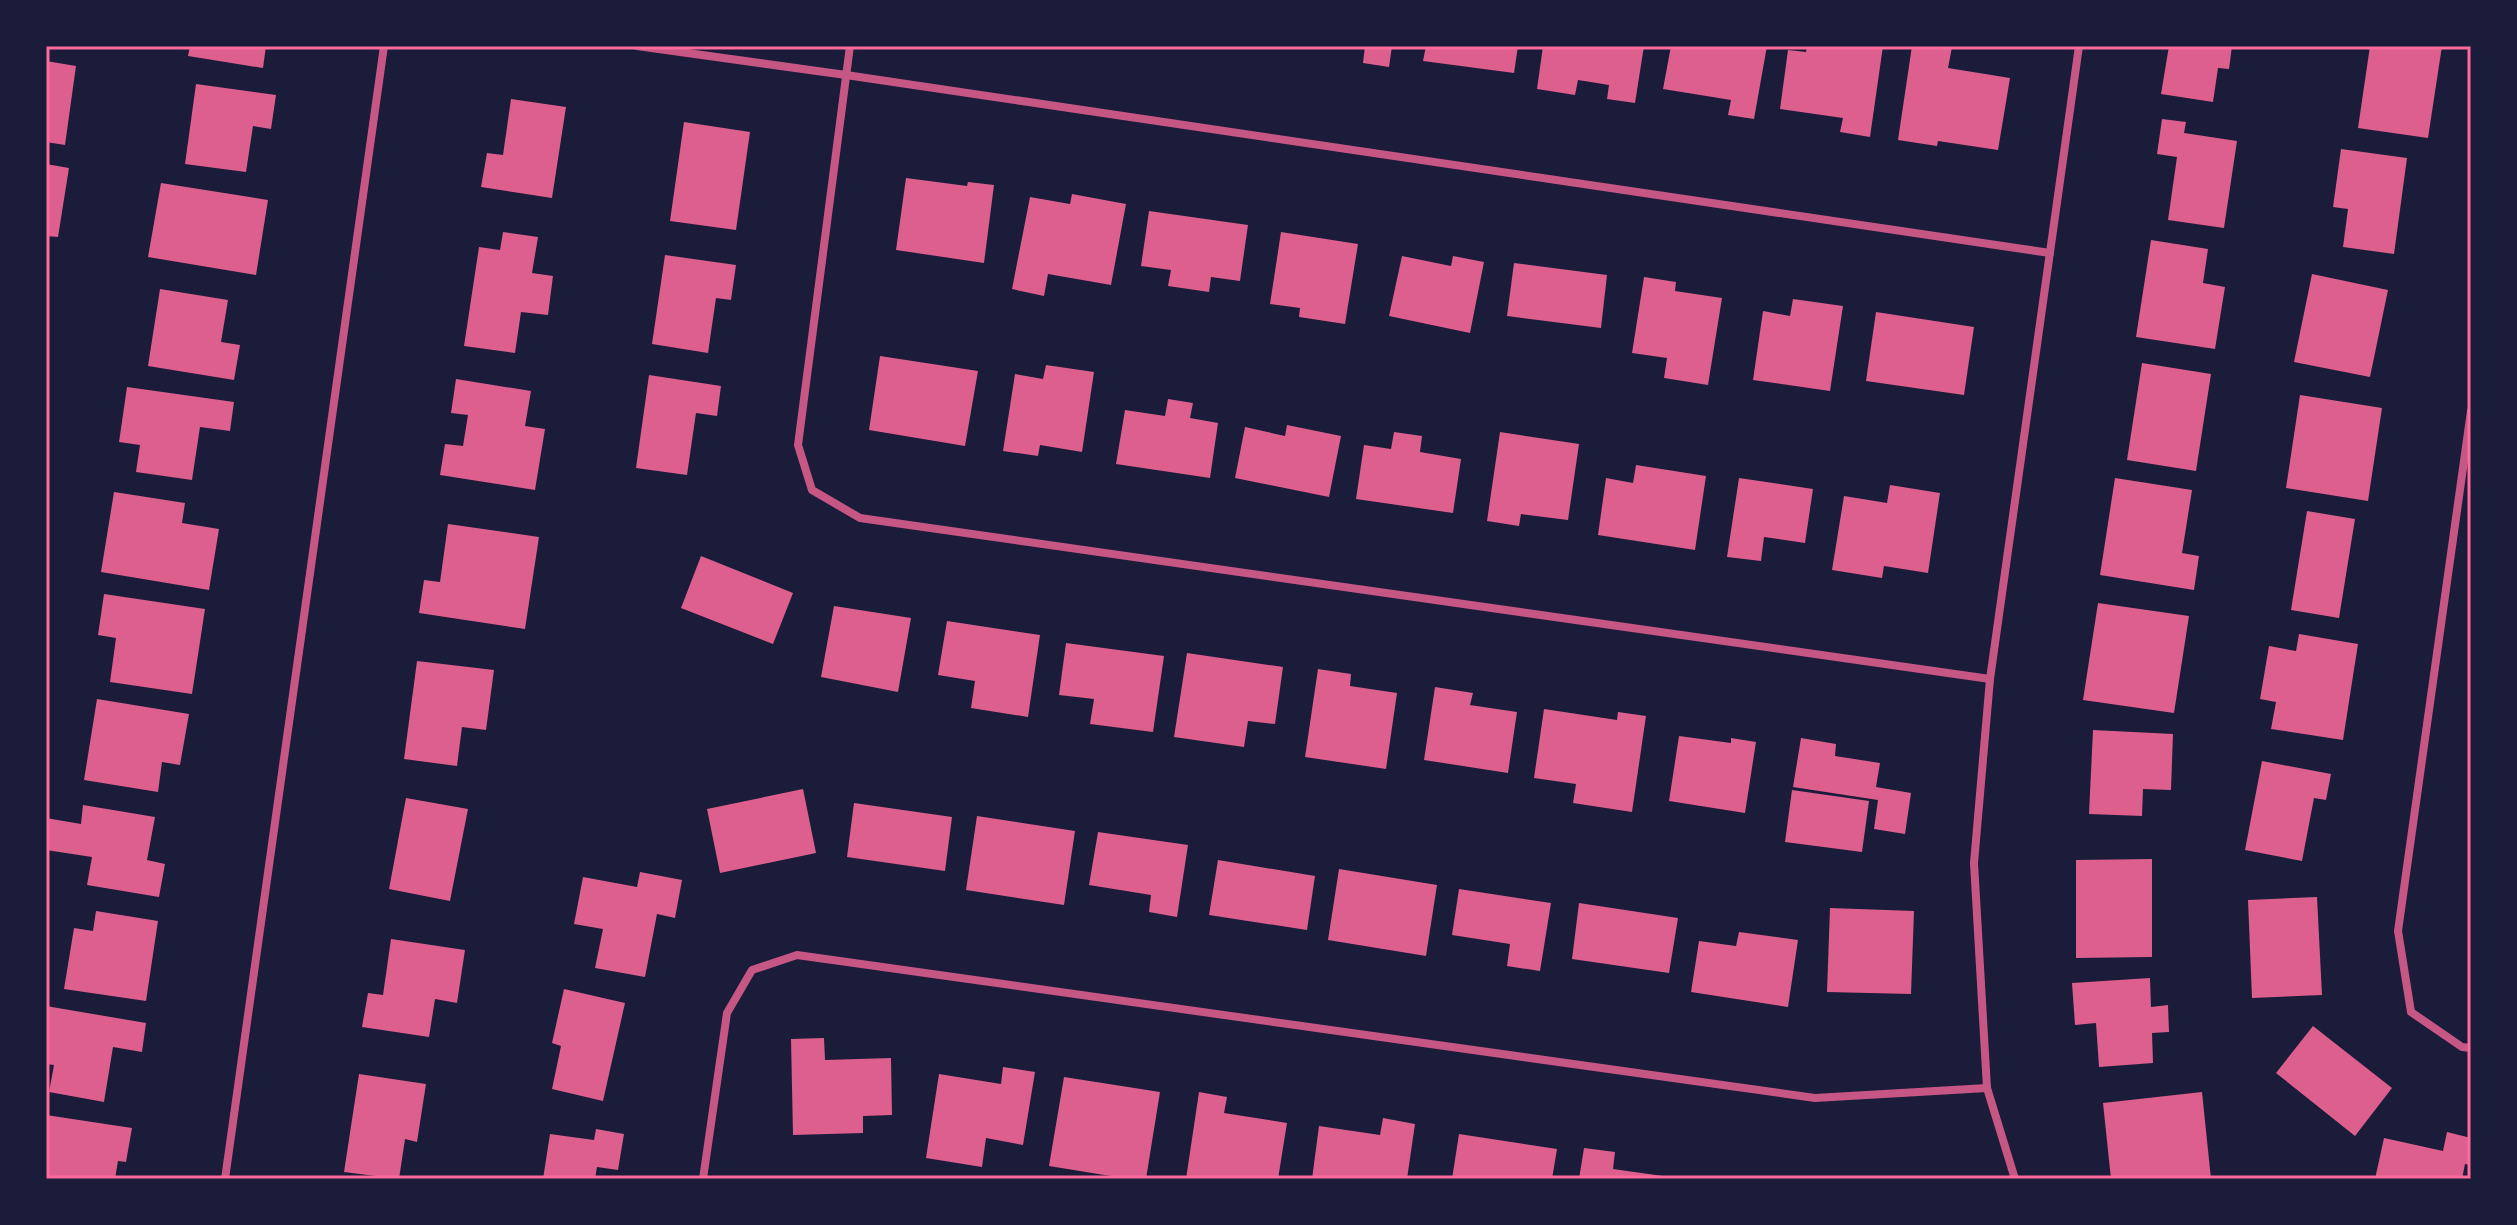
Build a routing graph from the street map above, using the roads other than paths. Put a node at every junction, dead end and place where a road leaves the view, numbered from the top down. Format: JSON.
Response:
{"nodes":[{"id":1,"x":384,"y":46,"type":"edge"},
{"id":2,"x":637,"y":46,"type":"edge"},
{"id":3,"x":850,"y":46,"type":"edge"},
{"id":4,"x":2079,"y":46,"type":"edge"},
{"id":5,"x":846,"y":75,"type":"junction"},
{"id":6,"x":2050,"y":253,"type":"junction"},
{"id":7,"x":2471,"y":411,"type":"edge"},
{"id":8,"x":1990,"y":679,"type":"junction"},
{"id":9,"x":2471,"y":1048,"type":"edge"},
{"id":10,"x":1987,"y":1088,"type":"junction"},
{"id":11,"x":225,"y":1179,"type":"edge"},
{"id":12,"x":703,"y":1179,"type":"edge"},
{"id":13,"x":2015,"y":1179,"type":"edge"}],
"edges":[{"from":1,"to":11,"type":"street"},
{"from":2,"to":5,"type":"street"},
{"from":3,"to":5,"type":"street"},
{"from":4,"to":6,"type":"street"},
{"from":5,"to":6,"type":"street"},
{"from":5,"to":8,"type":"street"},
{"from":6,"to":8,"type":"street"},
{"from":7,"to":9,"type":"street"},
{"from":8,"to":10,"type":"street"},
{"from":10,"to":12,"type":"street"},
{"from":10,"to":13,"type":"street"}]}
